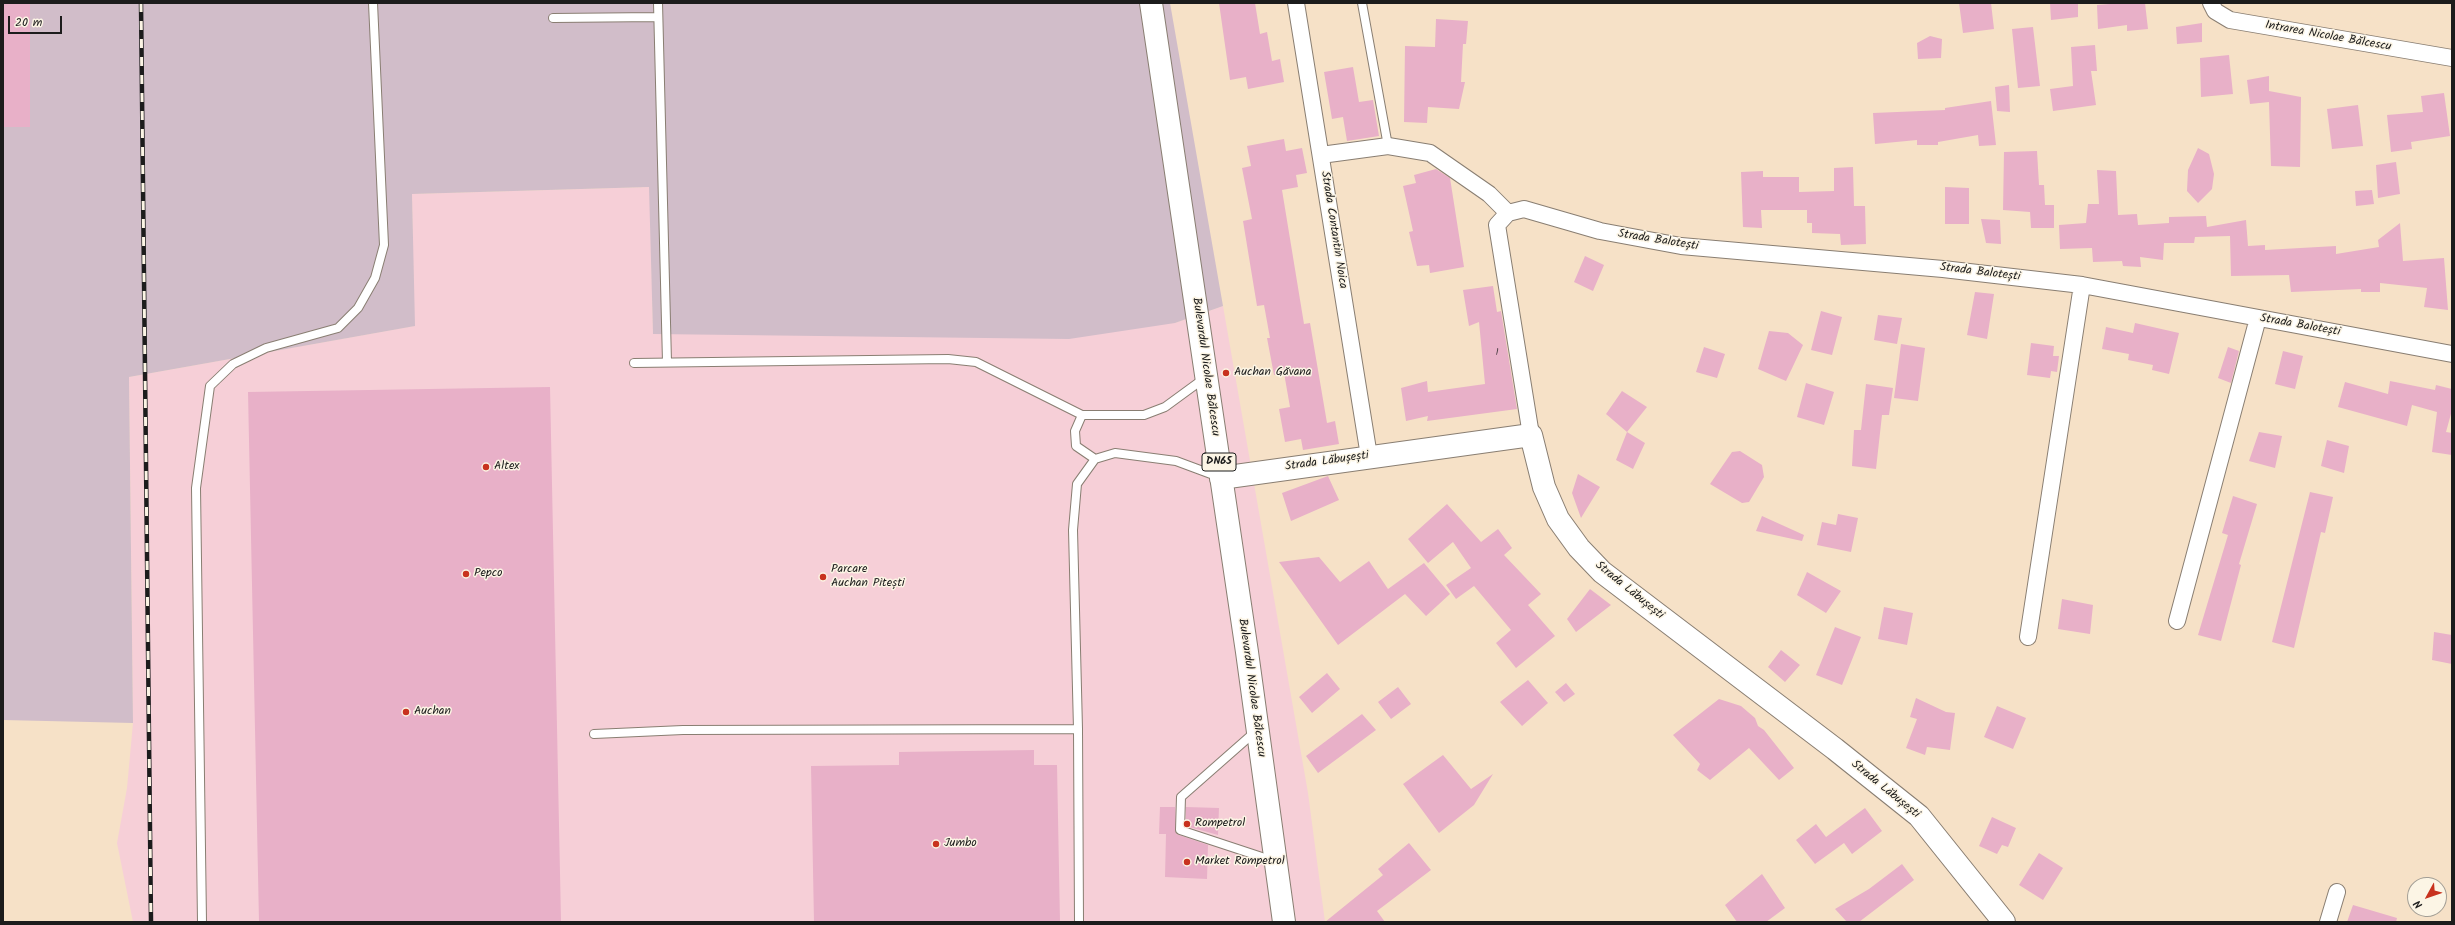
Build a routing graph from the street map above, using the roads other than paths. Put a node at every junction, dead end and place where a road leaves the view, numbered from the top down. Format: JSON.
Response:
{"nodes":[{"id":1,"x":373,"y":3,"type":"edge"},
{"id":2,"x":658,"y":3,"type":"edge"},
{"id":3,"x":1151,"y":3,"type":"edge"},
{"id":4,"x":1296,"y":3,"type":"edge"},
{"id":5,"x":1362,"y":3,"type":"edge"},
{"id":6,"x":2211,"y":3,"type":"edge"},
{"id":7,"x":658,"y":17,"type":"junction"},
{"id":8,"x":553,"y":18,"type":"dead end"},
{"id":9,"x":2452,"y":58,"type":"edge"},
{"id":10,"x":1388,"y":146,"type":"junction"},
{"id":11,"x":1321,"y":155,"type":"junction"},
{"id":12,"x":1508,"y":213,"type":"junction"},
{"id":13,"x":2082,"y":285,"type":"junction"},
{"id":14,"x":2258,"y":318,"type":"junction"},
{"id":15,"x":2452,"y":354,"type":"edge"},
{"id":16,"x":667,"y":362,"type":"junction"},
{"id":17,"x":634,"y":363,"type":"dead end"},
{"id":18,"x":1206,"y":377,"type":"junction"},
{"id":19,"x":1082,"y":415,"type":"junction"},
{"id":20,"x":1531,"y":435,"type":"junction"},
{"id":21,"x":1369,"y":456,"type":"junction"},
{"id":22,"x":1095,"y":459,"type":"junction"},
{"id":23,"x":1221,"y":478,"type":"junction"},
{"id":24,"x":2177,"y":621,"type":"dead end"},
{"id":25,"x":2028,"y":637,"type":"dead end"},
{"id":26,"x":1078,"y":729,"type":"junction"},
{"id":27,"x":1257,"y":731,"type":"junction"},
{"id":28,"x":594,"y":734,"type":"dead end"},
{"id":29,"x":1276,"y":862,"type":"junction"},
{"id":30,"x":2336,"y":892,"type":"dead end"},
{"id":31,"x":202,"y":922,"type":"edge"},
{"id":32,"x":1079,"y":922,"type":"edge"},
{"id":33,"x":1284,"y":922,"type":"edge"},
{"id":34,"x":2004,"y":922,"type":"edge"},
{"id":35,"x":2328,"y":922,"type":"edge"}],
"edges":[{"from":1,"to":31,"type":"lane"},
{"from":2,"to":7,"type":"lane"},
{"from":3,"to":18,"type":"street","name":"Bulevardul Nicolae Bălcescu","number":"DN65"},
{"from":4,"to":11,"type":"street","name":"Strada Contantin Noica"},
{"from":5,"to":10,"type":"lane"},
{"from":6,"to":9,"type":"street","name":"Intrarea Nicolae Bălcescu"},
{"from":7,"to":8,"type":"lane"},
{"from":7,"to":16,"type":"lane"},
{"from":10,"to":11,"type":"street"},
{"from":10,"to":12,"type":"street"},
{"from":11,"to":21,"type":"street","name":"Strada Contantin Noica"},
{"from":12,"to":13,"type":"street","name":"Strada Balotești"},
{"from":12,"to":20,"type":"street"},
{"from":13,"to":14,"type":"street","name":"Strada Balotești"},
{"from":13,"to":25,"type":"street"},
{"from":14,"to":15,"type":"street","name":"Strada Balotești"},
{"from":14,"to":24,"type":"street"},
{"from":16,"to":17,"type":"lane"},
{"from":16,"to":19,"type":"lane"},
{"from":18,"to":19,"type":"lane"},
{"from":18,"to":23,"type":"street","name":"Bulevardul Nicolae Bălcescu","number":"DN65"},
{"from":19,"to":22,"type":"lane"},
{"from":20,"to":21,"type":"street","name":"Strada Lăbușești"},
{"from":20,"to":34,"type":"street","name":"Strada Lăbușești"},
{"from":21,"to":23,"type":"street","name":"Strada Lăbușești"},
{"from":22,"to":23,"type":"lane"},
{"from":22,"to":26,"type":"lane"},
{"from":23,"to":27,"type":"street","name":"Bulevardul Nicolae Bălcescu","number":"DN65"},
{"from":26,"to":28,"type":"lane"},
{"from":26,"to":32,"type":"lane"},
{"from":27,"to":29,"type":"street","name":"Bulevardul Nicolae Bălcescu","number":"DN65"},
{"from":27,"to":29,"type":"lane"},
{"from":29,"to":33,"type":"street","name":"Bulevardul Nicolae Bălcescu","number":"DN65"},
{"from":30,"to":35,"type":"street"}]}
